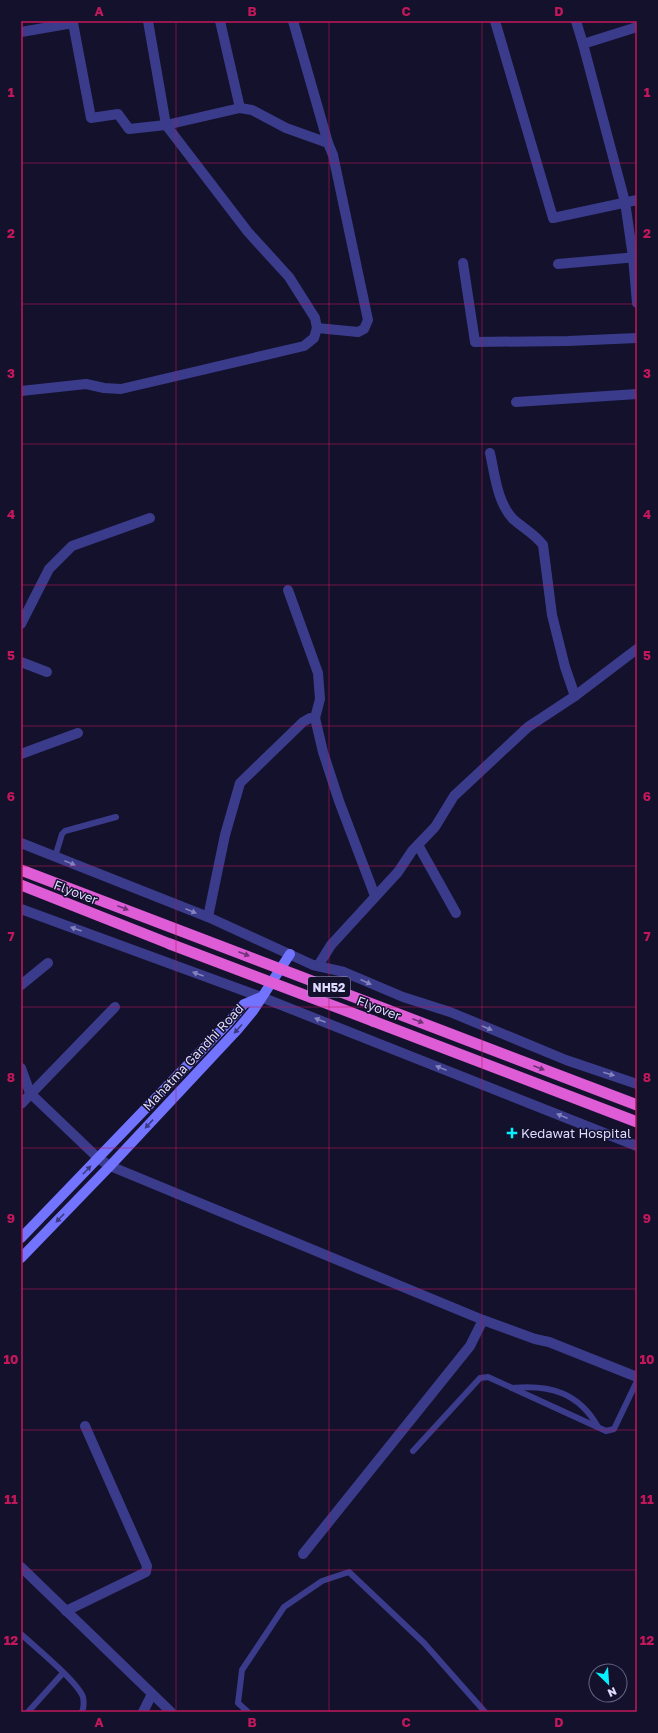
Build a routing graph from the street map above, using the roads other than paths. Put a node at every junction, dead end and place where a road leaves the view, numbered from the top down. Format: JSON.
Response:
{"nodes":[{"id":1,"x":148,"y":21,"type":"edge"},
{"id":2,"x":220,"y":21,"type":"edge"},
{"id":3,"x":293,"y":21,"type":"edge"},
{"id":4,"x":494,"y":21,"type":"edge"},
{"id":5,"x":576,"y":21,"type":"edge"},
{"id":6,"x":637,"y":27,"type":"edge"},
{"id":7,"x":21,"y":32,"type":"edge"},
{"id":8,"x":583,"y":44,"type":"junction"},
{"id":9,"x":240,"y":108,"type":"junction"},
{"id":10,"x":166,"y":125,"type":"junction"},
{"id":11,"x":328,"y":143,"type":"junction"},
{"id":12,"x":637,"y":200,"type":"edge"},
{"id":13,"x":625,"y":202,"type":"junction"},
{"id":14,"x":635,"y":257,"type":"edge"},
{"id":15,"x":463,"y":263,"type":"dead end"},
{"id":16,"x":558,"y":264,"type":"dead end"},
{"id":17,"x":637,"y":303,"type":"edge"},
{"id":18,"x":317,"y":328,"type":"junction"},
{"id":19,"x":637,"y":338,"type":"edge"},
{"id":20,"x":21,"y":391,"type":"edge"},
{"id":21,"x":637,"y":394,"type":"edge"},
{"id":22,"x":516,"y":402,"type":"dead end"},
{"id":23,"x":490,"y":453,"type":"dead end"},
{"id":24,"x":150,"y":518,"type":"dead end"},
{"id":25,"x":288,"y":590,"type":"dead end"},
{"id":26,"x":21,"y":624,"type":"edge"},
{"id":27,"x":637,"y":648,"type":"edge"},
{"id":28,"x":21,"y":662,"type":"edge"},
{"id":29,"x":46,"y":672,"type":"dead end"},
{"id":30,"x":575,"y":696,"type":"junction"},
{"id":31,"x":315,"y":718,"type":"junction"},
{"id":32,"x":78,"y":733,"type":"dead end"},
{"id":33,"x":21,"y":754,"type":"edge"},
{"id":34,"x":116,"y":817,"type":"dead end"},
{"id":35,"x":21,"y":843,"type":"edge"},
{"id":36,"x":418,"y":845,"type":"junction"},
{"id":37,"x":55,"y":857,"type":"junction"},
{"id":38,"x":21,"y":870,"type":"edge"},
{"id":39,"x":21,"y":885,"type":"edge"},
{"id":40,"x":375,"y":896,"type":"junction"},
{"id":41,"x":21,"y":909,"type":"edge"},
{"id":42,"x":456,"y":913,"type":"dead end"},
{"id":43,"x":208,"y":917,"type":"junction"},
{"id":44,"x":290,"y":954,"type":"junction"},
{"id":45,"x":48,"y":963,"type":"dead end"},
{"id":46,"x":318,"y":966,"type":"junction"},
{"id":47,"x":281,"y":969,"type":"junction"},
{"id":48,"x":21,"y":985,"type":"edge"},
{"id":49,"x":261,"y":997,"type":"junction"},
{"id":50,"x":115,"y":1006,"type":"dead end"},
{"id":51,"x":21,"y":1068,"type":"edge"},
{"id":52,"x":637,"y":1084,"type":"edge"},
{"id":53,"x":30,"y":1093,"type":"junction"},
{"id":54,"x":21,"y":1104,"type":"edge"},
{"id":55,"x":637,"y":1105,"type":"edge"},
{"id":56,"x":637,"y":1122,"type":"edge"},
{"id":57,"x":637,"y":1146,"type":"edge"},
{"id":58,"x":98,"y":1158,"type":"junction"},
{"id":59,"x":110,"y":1166,"type":"junction"},
{"id":60,"x":21,"y":1238,"type":"edge"},
{"id":61,"x":21,"y":1258,"type":"edge"},
{"id":62,"x":483,"y":1320,"type":"junction"},
{"id":63,"x":637,"y":1377,"type":"edge"},
{"id":64,"x":637,"y":1381,"type":"edge"},
{"id":65,"x":511,"y":1388,"type":"junction"},
{"id":66,"x":85,"y":1426,"type":"dead end"},
{"id":67,"x":598,"y":1428,"type":"junction"},
{"id":68,"x":413,"y":1451,"type":"dead end"},
{"id":69,"x":303,"y":1554,"type":"dead end"},
{"id":70,"x":21,"y":1567,"type":"edge"},
{"id":71,"x":66,"y":1611,"type":"junction"},
{"id":72,"x":21,"y":1634,"type":"edge"},
{"id":73,"x":63,"y":1673,"type":"junction"},
{"id":74,"x":152,"y":1694,"type":"junction"},
{"id":75,"x":28,"y":1712,"type":"edge"},
{"id":76,"x":82,"y":1712,"type":"edge"},
{"id":77,"x":143,"y":1712,"type":"edge"},
{"id":78,"x":171,"y":1712,"type":"edge"},
{"id":79,"x":248,"y":1712,"type":"edge"},
{"id":80,"x":485,"y":1712,"type":"edge"}],
"edges":[{"from":1,"to":10,"type":"street"},
{"from":2,"to":9,"type":"street"},
{"from":3,"to":11,"type":"street"},
{"from":4,"to":13,"type":"street"},
{"from":5,"to":8,"type":"street"},
{"from":6,"to":8,"type":"street"},
{"from":7,"to":10,"type":"street"},
{"from":8,"to":13,"type":"street"},
{"from":9,"to":10,"type":"street"},
{"from":9,"to":11,"type":"street"},
{"from":10,"to":18,"type":"street"},
{"from":11,"to":18,"type":"street"},
{"from":12,"to":13,"type":"street"},
{"from":13,"to":14,"type":"street"},
{"from":14,"to":16,"type":"street"},
{"from":14,"to":17,"type":"street"},
{"from":15,"to":19,"type":"street"},
{"from":18,"to":20,"type":"street"},
{"from":21,"to":22,"type":"street"},
{"from":23,"to":30,"type":"street"},
{"from":24,"to":26,"type":"street"},
{"from":25,"to":31,"type":"street"},
{"from":27,"to":30,"type":"street"},
{"from":28,"to":29,"type":"street"},
{"from":30,"to":36,"type":"street"},
{"from":31,"to":40,"type":"street"},
{"from":31,"to":43,"type":"street"},
{"from":32,"to":33,"type":"street"},
{"from":34,"to":37,"type":"lane"},
{"from":35,"to":37,"type":"street"},
{"from":36,"to":40,"type":"street"},
{"from":36,"to":42,"type":"street"},
{"from":37,"to":43,"type":"street","one_way":true},
{"from":38,"to":47,"type":"highway","number":"NH52","one_way":true},
{"from":39,"to":56,"type":"highway","name":"Flyover","number":"NH52","bridge":true},
{"from":40,"to":46,"type":"street"},
{"from":49,"to":41,"type":"street","one_way":true},
{"from":43,"to":44,"type":"street"},
{"from":44,"to":46,"type":"street"},
{"from":44,"to":47,"type":"main road"},
{"from":45,"to":48,"type":"street"},
{"from":46,"to":52,"type":"street","one_way":true},
{"from":47,"to":49,"type":"main road"},
{"from":47,"to":55,"type":"highway","number":"NH52","one_way":true},
{"from":57,"to":49,"type":"street","one_way":true},
{"from":49,"to":58,"type":"main road","name":"Mahatma Gandhi Road"},
{"from":49,"to":59,"type":"main road","name":"Mahatma Gandhi Road","one_way":true},
{"from":50,"to":53,"type":"street"},
{"from":51,"to":53,"type":"street"},
{"from":53,"to":54,"type":"street"},
{"from":53,"to":58,"type":"street"},
{"from":58,"to":59,"type":"street"},
{"from":60,"to":58,"type":"main road","name":"Mahatma Gandhi Road","one_way":true},
{"from":59,"to":61,"type":"main road","name":"Mahatma Gandhi Road","one_way":true},
{"from":59,"to":62,"type":"street"},
{"from":62,"to":63,"type":"street"},
{"from":62,"to":69,"type":"street"},
{"from":64,"to":67,"type":"lane"},
{"from":65,"to":67,"type":"lane"},
{"from":65,"to":67,"type":"lane"},
{"from":65,"to":68,"type":"lane"},
{"from":66,"to":71,"type":"street"},
{"from":70,"to":71,"type":"street"},
{"from":71,"to":74,"type":"street"},
{"from":72,"to":73,"type":"lane"},
{"from":73,"to":75,"type":"lane"},
{"from":73,"to":76,"type":"lane"},
{"from":74,"to":77,"type":"street"},
{"from":74,"to":78,"type":"street"},
{"from":79,"to":80,"type":"lane"}]}
